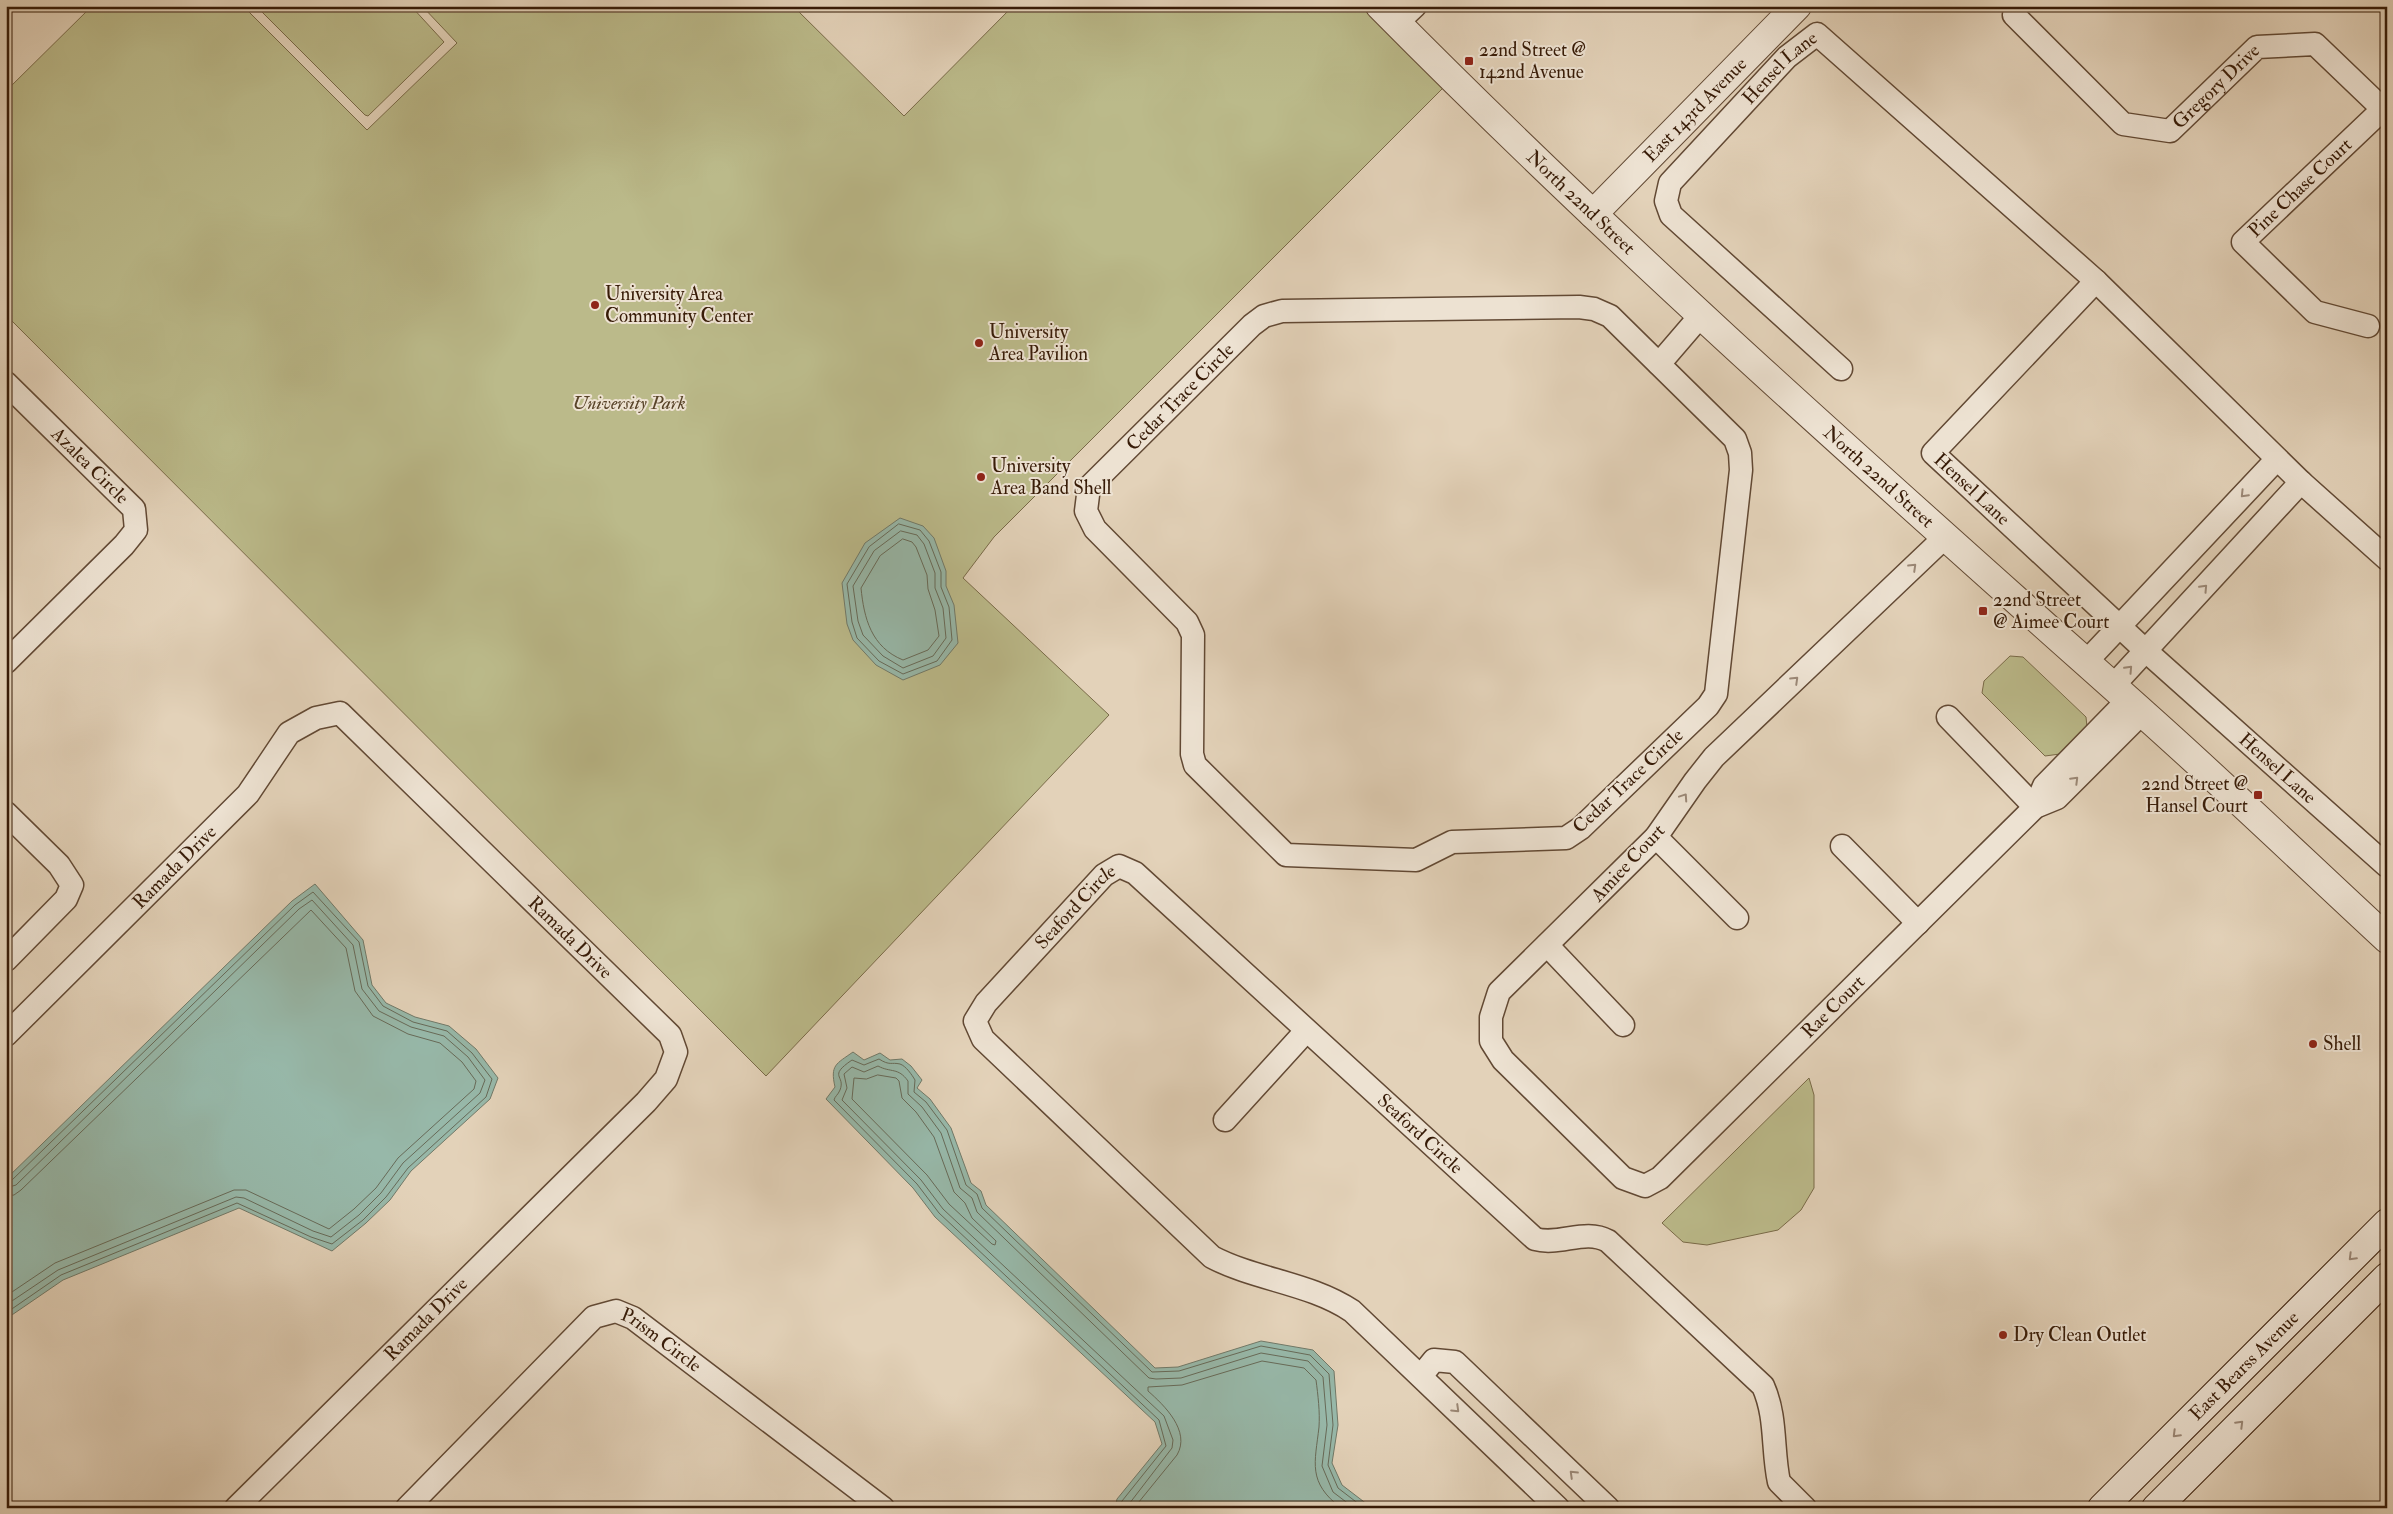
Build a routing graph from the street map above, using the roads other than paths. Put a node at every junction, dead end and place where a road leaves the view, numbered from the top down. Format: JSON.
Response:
{"nodes":[{"id":1,"x":2016,"y":6,"type":"edge"},
{"id":2,"x":1794,"y":9,"type":"edge"},
{"id":3,"x":1397,"y":12,"type":"edge"},
{"id":4,"x":1818,"y":34,"type":"junction"},
{"id":5,"x":2385,"y":111,"type":"edge"},
{"id":6,"x":1594,"y":214,"type":"junction"},
{"id":7,"x":2096,"y":281,"type":"junction"},
{"id":8,"x":1702,"y":314,"type":"junction"},
{"id":9,"x":2368,"y":326,"type":"dead end"},
{"id":10,"x":1659,"y":364,"type":"junction"},
{"id":11,"x":1841,"y":369,"type":"dead end"},
{"id":12,"x":6,"y":383,"type":"edge"},
{"id":13,"x":2277,"y":459,"type":"junction"},
{"id":14,"x":2301,"y":482,"type":"junction"},
{"id":15,"x":1944,"y":538,"type":"junction"},
{"id":16,"x":2387,"y":559,"type":"edge"},
{"id":17,"x":2119,"y":626,"type":"junction"},
{"id":18,"x":2146,"y":651,"type":"junction"},
{"id":19,"x":6,"y":662,"type":"edge"},
{"id":20,"x":2085,"y":663,"type":"junction"},
{"id":21,"x":2127,"y":700,"type":"junction"},
{"id":22,"x":1948,"y":717,"type":"dead end"},
{"id":23,"x":2036,"y":807,"type":"junction"},
{"id":24,"x":6,"y":813,"type":"edge"},
{"id":25,"x":1656,"y":837,"type":"junction"},
{"id":26,"x":1842,"y":846,"type":"dead end"},
{"id":27,"x":2387,"y":866,"type":"edge"},
{"id":28,"x":1737,"y":918,"type":"dead end"},
{"id":29,"x":1918,"y":923,"type":"junction"},
{"id":30,"x":2387,"y":938,"type":"edge"},
{"id":31,"x":1547,"y":945,"type":"junction"},
{"id":32,"x":6,"y":960,"type":"edge"},
{"id":33,"x":1624,"y":1025,"type":"dead end"},
{"id":34,"x":1306,"y":1031,"type":"junction"},
{"id":35,"x":6,"y":1035,"type":"edge"},
{"id":36,"x":1225,"y":1120,"type":"dead end"},
{"id":37,"x":1624,"y":1178,"type":"joint"},
{"id":38,"x":2387,"y":1223,"type":"edge"},
{"id":39,"x":2387,"y":1276,"type":"edge"},
{"id":40,"x":1421,"y":1376,"type":"junction"},
{"id":41,"x":409,"y":1507,"type":"edge"},
{"id":42,"x":236,"y":1508,"type":"edge"},
{"id":43,"x":883,"y":1508,"type":"edge"},
{"id":44,"x":1558,"y":1508,"type":"edge"},
{"id":45,"x":1608,"y":1508,"type":"edge"},
{"id":46,"x":1805,"y":1508,"type":"edge"},
{"id":47,"x":2102,"y":1508,"type":"edge"},
{"id":48,"x":2156,"y":1508,"type":"edge"}],
"edges":[{"from":1,"to":5,"type":"street","name":"Gregory Drive"},
{"from":2,"to":4,"type":"street"},
{"from":2,"to":6,"type":"street","name":"East 143rd Avenue"},
{"from":3,"to":6,"type":"street","name":"North 22nd Street"},
{"from":4,"to":7,"type":"street","name":"Hensel Lane"},
{"from":4,"to":11,"type":"street","name":"Hensel Lane"},
{"from":5,"to":9,"type":"street","name":"Pine Chase Court"},
{"from":6,"to":8,"type":"street","name":"North 22nd Street"},
{"from":7,"to":13,"type":"street","name":"Hensel Lane"},
{"from":7,"to":17,"type":"street","name":"Hensel Lane"},
{"from":8,"to":10,"type":"street"},
{"from":8,"to":15,"type":"street","name":"North 22nd Street"},
{"from":10,"to":10,"type":"street","name":"Cedar Trace Circle"},
{"from":12,"to":19,"type":"street","name":"Azalea Circle"},
{"from":13,"to":14,"type":"street","name":"Hensel Lane"},
{"from":13,"to":17,"type":"street","one_way":true},
{"from":14,"to":16,"type":"street","name":"Hensel Lane"},
{"from":18,"to":14,"type":"street","one_way":true},
{"from":15,"to":20,"type":"street","name":"North 22nd Street"},
{"from":25,"to":15,"type":"street","name":"Amiee Court","one_way":true},
{"from":17,"to":18,"type":"street","name":"Hensel Lane"},
{"from":17,"to":20,"type":"street"},
{"from":21,"to":18,"type":"street","name":"Rae Court","one_way":true},
{"from":18,"to":27,"type":"street","name":"Hensel Lane"},
{"from":20,"to":21,"type":"street","name":"North 22nd Street"},
{"from":21,"to":23,"type":"street","name":"Rae Court"},
{"from":21,"to":30,"type":"street","name":"North 22nd Street"},
{"from":22,"to":23,"type":"street"},
{"from":23,"to":29,"type":"street","name":"Rae Court"},
{"from":24,"to":32,"type":"street"},
{"from":25,"to":28,"type":"street"},
{"from":25,"to":31,"type":"street","name":"Amiee Court"},
{"from":26,"to":29,"type":"street"},
{"from":29,"to":37,"type":"street","name":"Rae Court"},
{"from":31,"to":33,"type":"street"},
{"from":31,"to":37,"type":"street","name":"Amiee Court"},
{"from":34,"to":36,"type":"street"},
{"from":34,"to":40,"type":"street","name":"Seaford Circle"},
{"from":34,"to":46,"type":"street","name":"Seaford Circle"},
{"from":35,"to":42,"type":"street","name":"Ramada Drive"},
{"from":38,"to":47,"type":"street","name":"East Bearss Avenue","one_way":true},
{"from":48,"to":39,"type":"street","name":"East Bearss Avenue","one_way":true},
{"from":40,"to":44,"type":"street","name":"Seaford Circle","one_way":true},
{"from":45,"to":40,"type":"street","one_way":true},
{"from":41,"to":43,"type":"street","name":"Prism Circle"}]}
